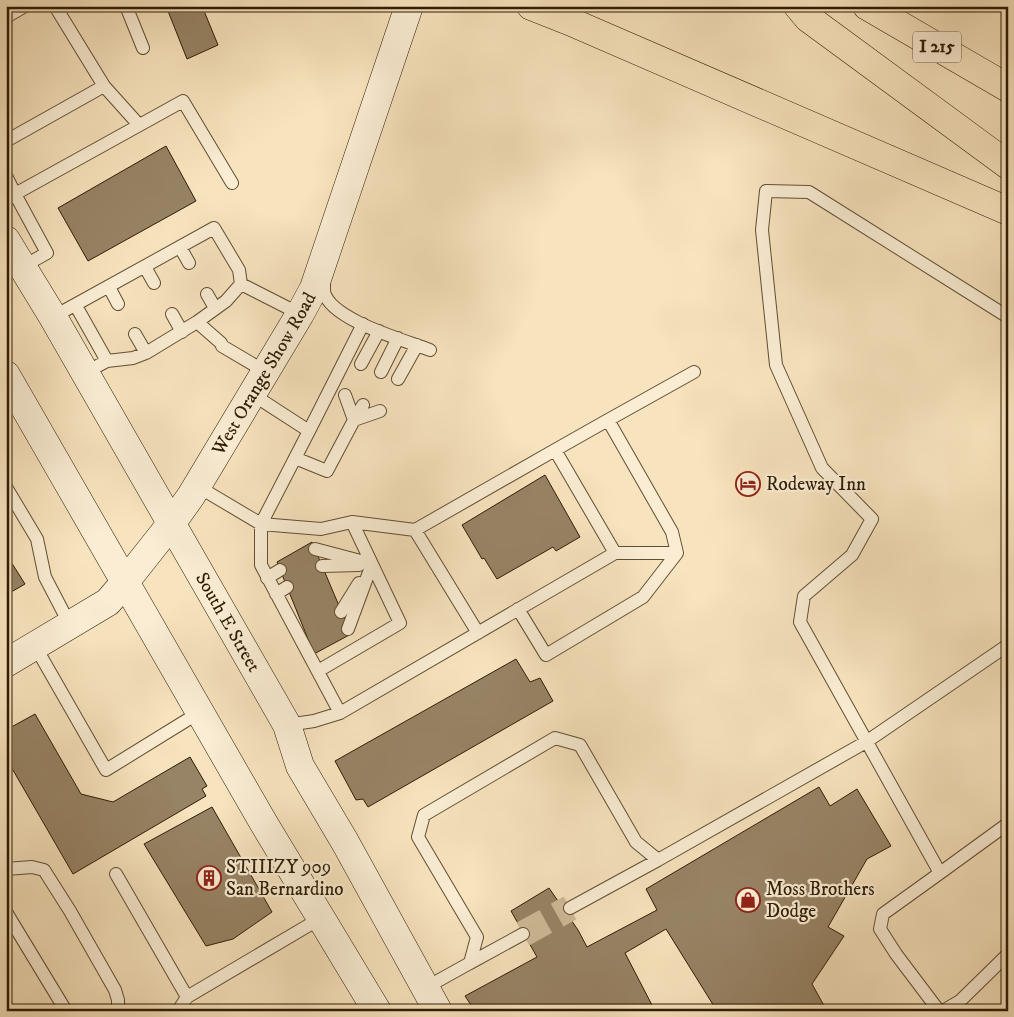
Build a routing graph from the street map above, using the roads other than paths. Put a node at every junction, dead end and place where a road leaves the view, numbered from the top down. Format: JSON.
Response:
{"nodes":[{"id":1,"x":25,"y":6,"type":"edge"},
{"id":2,"x":55,"y":6,"type":"edge"},
{"id":3,"x":126,"y":6,"type":"edge"},
{"id":4,"x":409,"y":6,"type":"edge"},
{"id":5,"x":531,"y":6,"type":"edge"},
{"id":6,"x":798,"y":6,"type":"edge"},
{"id":7,"x":867,"y":6,"type":"edge"},
{"id":8,"x":6,"y":17,"type":"edge"},
{"id":9,"x":143,"y":48,"type":"dead end"},
{"id":10,"x":104,"y":86,"type":"junction"},
{"id":11,"x":1008,"y":88,"type":"edge"},
{"id":12,"x":139,"y":125,"type":"junction"},
{"id":13,"x":6,"y":141,"type":"edge"},
{"id":14,"x":1008,"y":165,"type":"edge"},
{"id":15,"x":6,"y":176,"type":"edge"},
{"id":16,"x":232,"y":183,"type":"dead end"},
{"id":17,"x":10,"y":197,"type":"edge"},
{"id":18,"x":1008,"y":210,"type":"edge"},
{"id":19,"x":6,"y":240,"type":"edge"},
{"id":20,"x":180,"y":247,"type":"junction"},
{"id":21,"x":323,"y":263,"type":"junction"},
{"id":22,"x":189,"y":264,"type":"dead end"},
{"id":23,"x":22,"y":267,"type":"junction"},
{"id":24,"x":145,"y":267,"type":"junction"},
{"id":25,"x":154,"y":283,"type":"dead end"},
{"id":26,"x":240,"y":284,"type":"junction"},
{"id":27,"x":109,"y":287,"type":"junction"},
{"id":28,"x":207,"y":294,"type":"dead end"},
{"id":29,"x":118,"y":304,"type":"dead end"},
{"id":30,"x":215,"y":308,"type":"junction"},
{"id":31,"x":64,"y":312,"type":"junction"},
{"id":32,"x":172,"y":314,"type":"dead end"},
{"id":33,"x":300,"y":314,"type":"junction"},
{"id":34,"x":1008,"y":318,"type":"edge"},
{"id":35,"x":197,"y":322,"type":"junction"},
{"id":36,"x":363,"y":324,"type":"junction"},
{"id":37,"x":379,"y":331,"type":"junction"},
{"id":38,"x":182,"y":332,"type":"junction"},
{"id":39,"x":135,"y":334,"type":"dead end"},
{"id":40,"x":398,"y":338,"type":"junction"},
{"id":41,"x":417,"y":345,"type":"junction"},
{"id":42,"x":430,"y":350,"type":"dead end"},
{"id":43,"x":146,"y":353,"type":"junction"},
{"id":44,"x":361,"y":364,"type":"dead end"},
{"id":45,"x":96,"y":367,"type":"junction"},
{"id":46,"x":266,"y":372,"type":"junction"},
{"id":47,"x":381,"y":372,"type":"dead end"},
{"id":48,"x":694,"y":372,"type":"dead end"},
{"id":49,"x":398,"y":378,"type":"dead end"},
{"id":50,"x":8,"y":381,"type":"edge"},
{"id":51,"x":252,"y":394,"type":"junction"},
{"id":52,"x":345,"y":396,"type":"dead end"},
{"id":53,"x":363,"y":405,"type":"dead end"},
{"id":54,"x":380,"y":411,"type":"dead end"},
{"id":55,"x":354,"y":420,"type":"junction"},
{"id":56,"x":608,"y":420,"type":"junction"},
{"id":57,"x":309,"y":431,"type":"junction"},
{"id":58,"x":555,"y":450,"type":"junction"},
{"id":59,"x":295,"y":458,"type":"junction"},
{"id":60,"x":197,"y":486,"type":"junction"},
{"id":61,"x":6,"y":487,"type":"edge"},
{"id":62,"x":352,"y":522,"type":"junction"},
{"id":63,"x":171,"y":524,"type":"junction"},
{"id":64,"x":261,"y":524,"type":"junction"},
{"id":65,"x":415,"y":530,"type":"junction"},
{"id":66,"x":315,"y":549,"type":"dead end"},
{"id":67,"x":615,"y":553,"type":"junction"},
{"id":68,"x":676,"y":553,"type":"junction"},
{"id":69,"x":372,"y":564,"type":"junction"},
{"id":70,"x":322,"y":566,"type":"dead end"},
{"id":71,"x":280,"y":570,"type":"dead end"},
{"id":72,"x":267,"y":578,"type":"junction"},
{"id":73,"x":125,"y":582,"type":"junction"},
{"id":74,"x":518,"y":609,"type":"junction"},
{"id":75,"x":341,"y":612,"type":"dead end"},
{"id":76,"x":70,"y":625,"type":"junction"},
{"id":77,"x":348,"y":629,"type":"dead end"},
{"id":78,"x":478,"y":633,"type":"junction"},
{"id":79,"x":1008,"y":645,"type":"edge"},
{"id":80,"x":35,"y":646,"type":"junction"},
{"id":81,"x":6,"y":663,"type":"edge"},
{"id":82,"x":318,"y":671,"type":"junction"},
{"id":83,"x":200,"y":712,"type":"junction"},
{"id":84,"x":340,"y":713,"type":"junction"},
{"id":85,"x":287,"y":725,"type":"junction"},
{"id":86,"x":866,"y":742,"type":"junction"},
{"id":87,"x":1008,"y":828,"type":"edge"},
{"id":88,"x":658,"y":860,"type":"junction"},
{"id":89,"x":6,"y":868,"type":"edge"},
{"id":90,"x":940,"y":873,"type":"junction"},
{"id":91,"x":116,"y":874,"type":"dead end"},
{"id":92,"x":570,"y":908,"type":"tunnel mouth"},
{"id":93,"x":6,"y":912,"type":"edge"},
{"id":94,"x":321,"y":918,"type":"junction"},
{"id":95,"x":523,"y":934,"type":"tunnel mouth"},
{"id":96,"x":1008,"y":954,"type":"edge"},
{"id":97,"x":470,"y":963,"type":"junction"},
{"id":98,"x":187,"y":997,"type":"junction"},
{"id":99,"x":432,"y":1000,"type":"edge"},
{"id":100,"x":376,"y":1010,"type":"edge"},
{"id":101,"x":66,"y":1011,"type":"edge"},
{"id":102,"x":118,"y":1011,"type":"edge"},
{"id":103,"x":178,"y":1011,"type":"edge"},
{"id":104,"x":939,"y":1011,"type":"edge"},
{"id":105,"x":943,"y":1011,"type":"edge"}],
"edges":[{"from":1,"to":8,"type":"lane"},
{"from":2,"to":10,"type":"lane"},
{"from":3,"to":9,"type":"lane"},
{"from":4,"to":21,"type":"main road","name":"West Orange Show Road"},
{"from":5,"to":18,"type":"highway"},
{"from":6,"to":14,"type":"highway"},
{"from":7,"to":11,"type":"highway","number":"I 215"},
{"from":10,"to":12,"type":"lane"},
{"from":10,"to":13,"type":"lane"},
{"from":12,"to":16,"type":"lane"},
{"from":12,"to":17,"type":"lane"},
{"from":15,"to":17,"type":"lane"},
{"from":17,"to":23,"type":"lane"},
{"from":19,"to":23,"type":"main road","name":"South E Street"},
{"from":20,"to":22,"type":"lane"},
{"from":20,"to":24,"type":"lane"},
{"from":20,"to":26,"type":"lane"},
{"from":21,"to":33,"type":"main road","name":"West Orange Show Road"},
{"from":21,"to":36,"type":"lane"},
{"from":23,"to":31,"type":"main road","name":"South E Street"},
{"from":24,"to":25,"type":"lane"},
{"from":24,"to":27,"type":"lane"},
{"from":26,"to":30,"type":"lane"},
{"from":26,"to":33,"type":"lane"},
{"from":27,"to":29,"type":"lane"},
{"from":27,"to":31,"type":"lane"},
{"from":28,"to":30,"type":"lane"},
{"from":30,"to":35,"type":"lane"},
{"from":31,"to":45,"type":"main road","name":"South E Street"},
{"from":32,"to":38,"type":"lane"},
{"from":33,"to":46,"type":"main road","name":"West Orange Show Road"},
{"from":34,"to":86,"type":"lane"},
{"from":35,"to":38,"type":"lane"},
{"from":35,"to":46,"type":"lane"},
{"from":36,"to":37,"type":"lane"},
{"from":36,"to":57,"type":"lane"},
{"from":37,"to":40,"type":"lane"},
{"from":37,"to":44,"type":"lane"},
{"from":38,"to":43,"type":"lane"},
{"from":39,"to":43,"type":"lane"},
{"from":40,"to":41,"type":"lane"},
{"from":40,"to":47,"type":"lane"},
{"from":41,"to":42,"type":"lane"},
{"from":41,"to":49,"type":"lane"},
{"from":43,"to":45,"type":"lane"},
{"from":45,"to":63,"type":"main road","name":"South E Street"},
{"from":46,"to":51,"type":"main road","name":"West Orange Show Road"},
{"from":48,"to":56,"type":"lane"},
{"from":50,"to":73,"type":"main road"},
{"from":51,"to":57,"type":"lane"},
{"from":51,"to":60,"type":"main road","name":"West Orange Show Road"},
{"from":52,"to":55,"type":"lane"},
{"from":53,"to":55,"type":"lane"},
{"from":54,"to":55,"type":"lane"},
{"from":55,"to":59,"type":"lane"},
{"from":56,"to":58,"type":"lane"},
{"from":56,"to":68,"type":"lane"},
{"from":57,"to":59,"type":"lane"},
{"from":58,"to":65,"type":"lane"},
{"from":58,"to":67,"type":"lane"},
{"from":59,"to":64,"type":"lane"},
{"from":60,"to":63,"type":"main road","name":"West Orange Show Road"},
{"from":60,"to":64,"type":"lane"},
{"from":61,"to":76,"type":"lane"},
{"from":62,"to":64,"type":"lane"},
{"from":62,"to":65,"type":"lane"},
{"from":62,"to":69,"type":"lane"},
{"from":63,"to":73,"type":"main road","name":"West Orange Show Road"},
{"from":63,"to":85,"type":"main road","name":"South E Street"},
{"from":64,"to":72,"type":"lane"},
{"from":65,"to":78,"type":"lane"},
{"from":66,"to":69,"type":"lane"},
{"from":67,"to":68,"type":"lane"},
{"from":67,"to":74,"type":"lane"},
{"from":68,"to":74,"type":"lane"},
{"from":69,"to":70,"type":"lane"},
{"from":69,"to":75,"type":"lane"},
{"from":69,"to":77,"type":"lane"},
{"from":69,"to":82,"type":"lane"},
{"from":71,"to":72,"type":"lane"},
{"from":72,"to":82,"type":"lane"},
{"from":73,"to":76,"type":"main road","name":"West Orange Show Road"},
{"from":73,"to":83,"type":"main road"},
{"from":74,"to":78,"type":"lane"},
{"from":76,"to":80,"type":"main road","name":"West Orange Show Road"},
{"from":78,"to":84,"type":"lane"},
{"from":79,"to":86,"type":"lane"},
{"from":80,"to":81,"type":"main road","name":"West Orange Show Road"},
{"from":80,"to":83,"type":"lane"},
{"from":82,"to":84,"type":"lane"},
{"from":83,"to":94,"type":"main road"},
{"from":84,"to":85,"type":"lane"},
{"from":85,"to":99,"type":"main road","name":"South E Street"},
{"from":86,"to":88,"type":"lane"},
{"from":86,"to":90,"type":"lane"},
{"from":87,"to":90,"type":"lane"},
{"from":88,"to":92,"type":"lane"},
{"from":88,"to":97,"type":"lane"},
{"from":89,"to":102,"type":"lane"},
{"from":90,"to":104,"type":"lane"},
{"from":91,"to":98,"type":"lane"},
{"from":93,"to":101,"type":"lane"},
{"from":94,"to":98,"type":"lane"},
{"from":94,"to":100,"type":"main road"},
{"from":95,"to":97,"type":"lane"},
{"from":96,"to":105,"type":"lane"},
{"from":97,"to":99,"type":"lane"},
{"from":98,"to":103,"type":"lane"}]}
